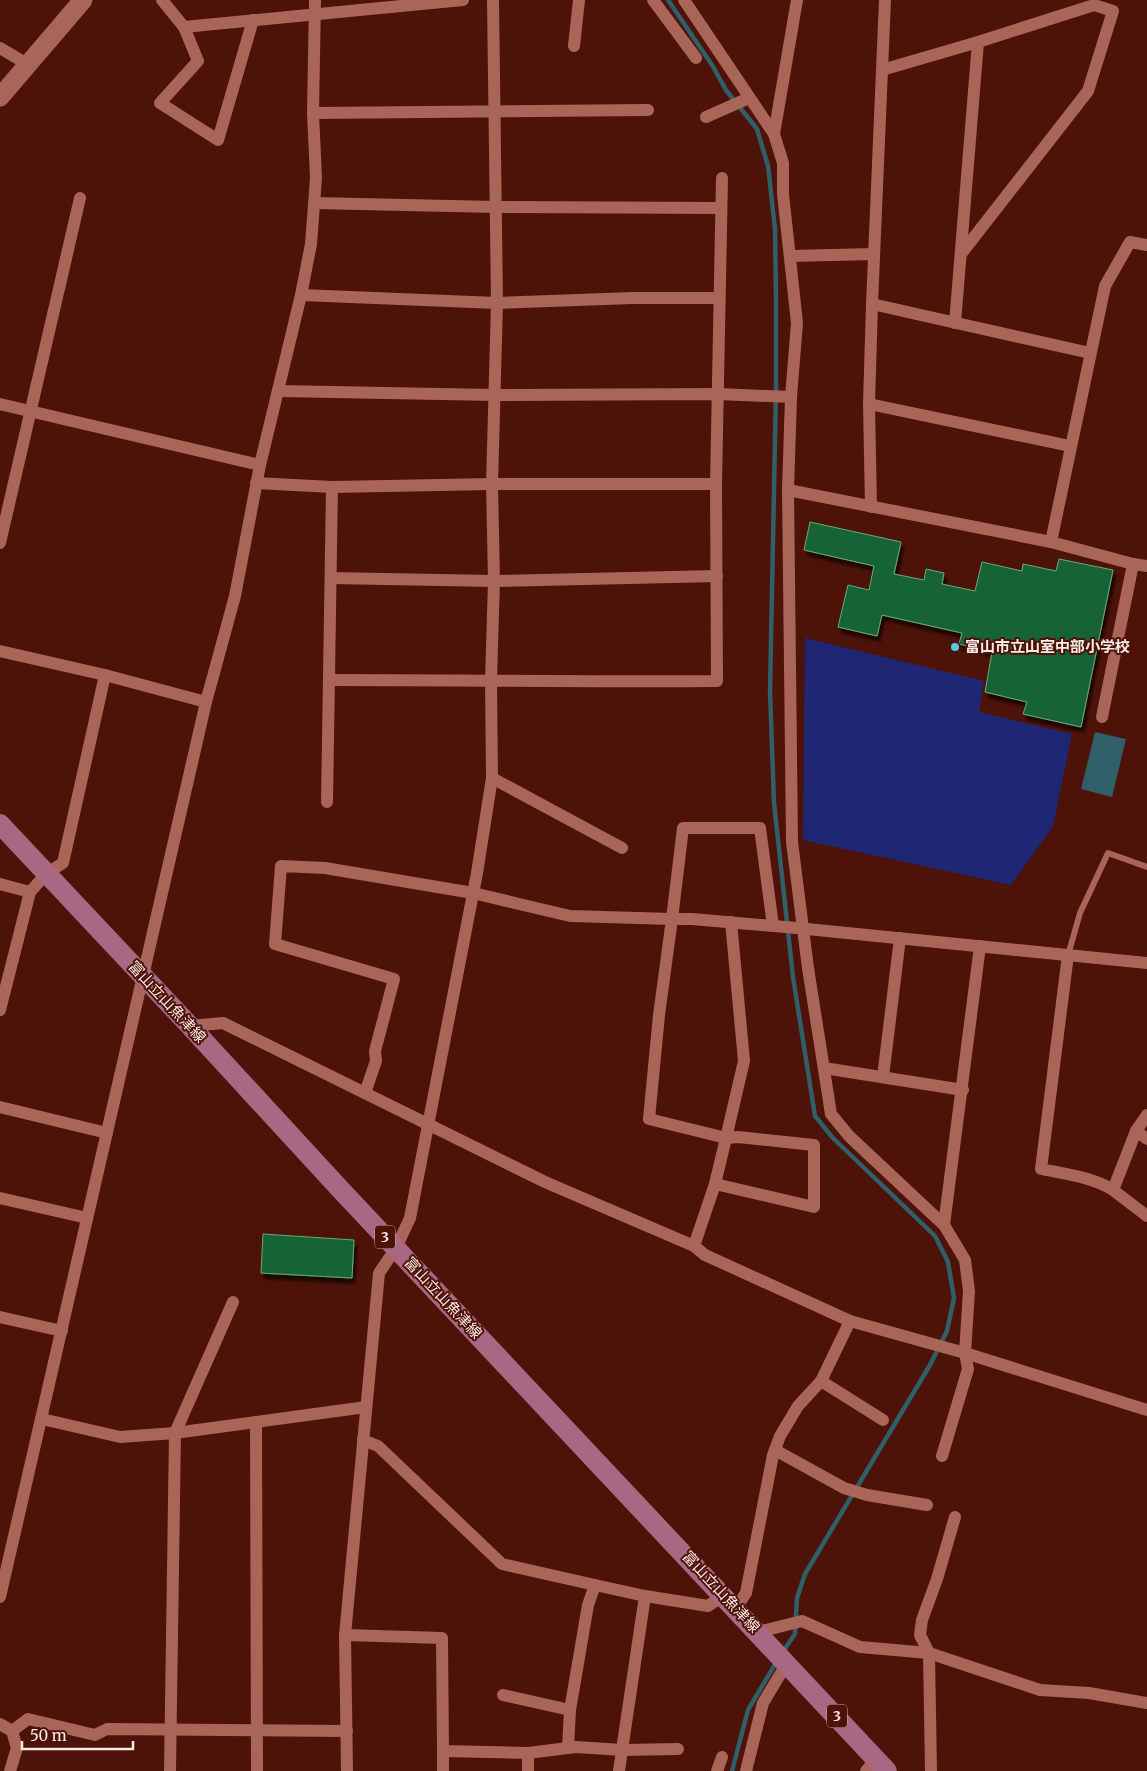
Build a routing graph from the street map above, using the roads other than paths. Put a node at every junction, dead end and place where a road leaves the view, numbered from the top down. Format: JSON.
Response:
{"nodes":[{"id":1,"x":83,"y":0,"type":"edge"},
{"id":2,"x":162,"y":0,"type":"edge"},
{"id":3,"x":315,"y":0,"type":"edge"},
{"id":4,"x":463,"y":0,"type":"edge"},
{"id":5,"x":493,"y":0,"type":"edge"},
{"id":6,"x":579,"y":0,"type":"edge"},
{"id":7,"x":653,"y":0,"type":"edge"},
{"id":8,"x":684,"y":0,"type":"edge"},
{"id":9,"x":796,"y":0,"type":"edge"},
{"id":10,"x":885,"y":0,"type":"edge"},
{"id":11,"x":315,"y":13,"type":"junction"},
{"id":12,"x":253,"y":20,"type":"junction"},
{"id":13,"x":184,"y":27,"type":"junction"},
{"id":14,"x":978,"y":42,"type":"junction"},
{"id":15,"x":574,"y":46,"type":"dead end"},
{"id":16,"x":0,"y":48,"type":"edge"},
{"id":17,"x":696,"y":58,"type":"dead end"},
{"id":18,"x":27,"y":64,"type":"junction"},
{"id":19,"x":882,"y":70,"type":"junction"},
{"id":20,"x":0,"y":97,"type":"edge"},
{"id":21,"x":748,"y":99,"type":"junction"},
{"id":22,"x":648,"y":110,"type":"dead end"},
{"id":23,"x":494,"y":112,"type":"junction"},
{"id":24,"x":313,"y":113,"type":"junction"},
{"id":25,"x":706,"y":117,"type":"dead end"},
{"id":26,"x":774,"y":134,"type":"junction"},
{"id":27,"x":722,"y":178,"type":"dead end"},
{"id":28,"x":80,"y":198,"type":"dead end"},
{"id":29,"x":314,"y":203,"type":"junction"},
{"id":30,"x":496,"y":207,"type":"junction"},
{"id":31,"x":721,"y":208,"type":"junction"},
{"id":32,"x":1147,"y":245,"type":"edge"},
{"id":33,"x":874,"y":254,"type":"junction"},
{"id":34,"x":961,"y":254,"type":"junction"},
{"id":35,"x":790,"y":256,"type":"junction"},
{"id":36,"x":302,"y":295,"type":"junction"},
{"id":37,"x":719,"y":298,"type":"junction"},
{"id":38,"x":497,"y":303,"type":"junction"},
{"id":39,"x":872,"y":304,"type":"junction"},
{"id":40,"x":955,"y":323,"type":"junction"},
{"id":41,"x":1090,"y":353,"type":"junction"},
{"id":42,"x":279,"y":391,"type":"junction"},
{"id":43,"x":718,"y":394,"type":"junction"},
{"id":44,"x":494,"y":395,"type":"junction"},
{"id":45,"x":789,"y":397,"type":"junction"},
{"id":46,"x":0,"y":404,"type":"edge"},
{"id":47,"x":869,"y":404,"type":"junction"},
{"id":48,"x":31,"y":412,"type":"junction"},
{"id":49,"x":1070,"y":446,"type":"junction"},
{"id":50,"x":260,"y":465,"type":"junction"},
{"id":51,"x":256,"y":483,"type":"junction"},
{"id":52,"x":492,"y":484,"type":"junction"},
{"id":53,"x":716,"y":484,"type":"junction"},
{"id":54,"x":332,"y":487,"type":"junction"},
{"id":55,"x":788,"y":490,"type":"junction"},
{"id":56,"x":872,"y":507,"type":"junction"},
{"id":57,"x":1051,"y":542,"type":"junction"},
{"id":58,"x":0,"y":543,"type":"edge"},
{"id":59,"x":1133,"y":564,"type":"junction"},
{"id":60,"x":1147,"y":566,"type":"edge"},
{"id":61,"x":717,"y":576,"type":"junction"},
{"id":62,"x":331,"y":578,"type":"junction"},
{"id":63,"x":494,"y":581,"type":"junction"},
{"id":64,"x":0,"y":651,"type":"edge"},
{"id":65,"x":105,"y":675,"type":"junction"},
{"id":66,"x":329,"y":680,"type":"junction"},
{"id":67,"x":491,"y":680,"type":"junction"},
{"id":68,"x":206,"y":702,"type":"junction"},
{"id":69,"x":1102,"y":716,"type":"dead end"},
{"id":70,"x":492,"y":778,"type":"junction"},
{"id":71,"x":327,"y":802,"type":"dead end"},
{"id":72,"x":0,"y":824,"type":"edge"},
{"id":73,"x":622,"y":848,"type":"dead end"},
{"id":74,"x":1147,"y":867,"type":"edge"},
{"id":75,"x":47,"y":873,"type":"junction"},
{"id":76,"x":0,"y":884,"type":"edge"},
{"id":77,"x":30,"y":892,"type":"junction"},
{"id":78,"x":473,"y":893,"type":"junction"},
{"id":79,"x":672,"y":919,"type":"junction"},
{"id":80,"x":732,"y":922,"type":"junction"},
{"id":81,"x":775,"y":926,"type":"junction"},
{"id":82,"x":800,"y":928,"type":"junction"},
{"id":83,"x":900,"y":938,"type":"junction"},
{"id":84,"x":980,"y":946,"type":"junction"},
{"id":85,"x":1068,"y":955,"type":"junction"},
{"id":86,"x":1147,"y":963,"type":"edge"},
{"id":87,"x":143,"y":977,"type":"junction"},
{"id":88,"x":0,"y":1010,"type":"edge"},
{"id":89,"x":190,"y":1026,"type":"junction"},
{"id":90,"x":824,"y":1068,"type":"junction"},
{"id":91,"x":883,"y":1077,"type":"junction"},
{"id":92,"x":963,"y":1090,"type":"junction"},
{"id":93,"x":365,"y":1093,"type":"junction"},
{"id":94,"x":0,"y":1107,"type":"edge"},
{"id":95,"x":1147,"y":1114,"type":"edge"},
{"id":96,"x":428,"y":1125,"type":"junction"},
{"id":97,"x":107,"y":1132,"type":"junction"},
{"id":98,"x":1136,"y":1132,"type":"junction"},
{"id":99,"x":726,"y":1138,"type":"junction"},
{"id":100,"x":1147,"y":1139,"type":"edge"},
{"id":101,"x":715,"y":1184,"type":"junction"},
{"id":102,"x":1113,"y":1190,"type":"junction"},
{"id":103,"x":0,"y":1198,"type":"edge"},
{"id":104,"x":1147,"y":1216,"type":"edge"},
{"id":105,"x":88,"y":1218,"type":"junction"},
{"id":106,"x":944,"y":1225,"type":"junction"},
{"id":107,"x":694,"y":1246,"type":"junction"},
{"id":108,"x":396,"y":1248,"type":"junction"},
{"id":109,"x":233,"y":1302,"type":"dead end"},
{"id":110,"x":0,"y":1317,"type":"edge"},
{"id":111,"x":850,"y":1321,"type":"junction"},
{"id":112,"x":62,"y":1331,"type":"junction"},
{"id":113,"x":965,"y":1353,"type":"junction"},
{"id":114,"x":821,"y":1381,"type":"junction"},
{"id":115,"x":366,"y":1407,"type":"junction"},
{"id":116,"x":1147,"y":1410,"type":"edge"},
{"id":117,"x":42,"y":1419,"type":"junction"},
{"id":118,"x":883,"y":1420,"type":"dead end"},
{"id":119,"x":256,"y":1422,"type":"junction"},
{"id":120,"x":175,"y":1433,"type":"junction"},
{"id":121,"x":363,"y":1440,"type":"junction"},
{"id":122,"x":775,"y":1450,"type":"junction"},
{"id":123,"x":942,"y":1456,"type":"dead end"},
{"id":124,"x":927,"y":1505,"type":"dead end"},
{"id":125,"x":955,"y":1517,"type":"dead end"},
{"id":126,"x":594,"y":1585,"type":"junction"},
{"id":127,"x":645,"y":1596,"type":"junction"},
{"id":128,"x":0,"y":1597,"type":"edge"},
{"id":129,"x":730,"y":1602,"type":"junction"},
{"id":130,"x":758,"y":1632,"type":"junction"},
{"id":131,"x":345,"y":1635,"type":"junction"},
{"id":132,"x":929,"y":1653,"type":"junction"},
{"id":133,"x":782,"y":1658,"type":"junction"},
{"id":134,"x":503,"y":1695,"type":"dead end"},
{"id":135,"x":1147,"y":1703,"type":"edge"},
{"id":136,"x":570,"y":1710,"type":"junction"},
{"id":137,"x":0,"y":1724,"type":"edge"},
{"id":138,"x":170,"y":1728,"type":"junction"},
{"id":139,"x":257,"y":1730,"type":"junction"},
{"id":140,"x":12,"y":1731,"type":"junction"},
{"id":141,"x":347,"y":1731,"type":"junction"},
{"id":142,"x":568,"y":1748,"type":"junction"},
{"id":143,"x":678,"y":1749,"type":"dead end"},
{"id":144,"x":622,"y":1750,"type":"junction"},
{"id":145,"x":443,"y":1751,"type":"junction"},
{"id":146,"x":528,"y":1753,"type":"junction"},
{"id":147,"x":722,"y":1757,"type":"dead end"},
{"id":148,"x":877,"y":1767,"type":"edge"},
{"id":149,"x":10,"y":1771,"type":"edge"},
{"id":150,"x":170,"y":1771,"type":"edge"},
{"id":151,"x":257,"y":1771,"type":"edge"},
{"id":152,"x":347,"y":1771,"type":"edge"},
{"id":153,"x":443,"y":1771,"type":"edge"},
{"id":154,"x":528,"y":1771,"type":"edge"},
{"id":155,"x":619,"y":1771,"type":"edge"},
{"id":156,"x":718,"y":1771,"type":"edge"},
{"id":157,"x":746,"y":1771,"type":"edge"},
{"id":158,"x":931,"y":1771,"type":"edge"}],
"edges":[{"from":1,"to":18,"type":"street"},
{"from":2,"to":13,"type":"street"},
{"from":3,"to":11,"type":"street"},
{"from":4,"to":11,"type":"street"},
{"from":5,"to":23,"type":"street"},
{"from":6,"to":15,"type":"street"},
{"from":7,"to":17,"type":"street"},
{"from":8,"to":21,"type":"street"},
{"from":9,"to":26,"type":"street"},
{"from":10,"to":19,"type":"street"},
{"from":11,"to":12,"type":"street"},
{"from":11,"to":24,"type":"street"},
{"from":12,"to":13,"type":"street"},
{"from":12,"to":13,"type":"street"},
{"from":14,"to":19,"type":"street"},
{"from":14,"to":34,"type":"street"},
{"from":14,"to":34,"type":"street"},
{"from":16,"to":18,"type":"street"},
{"from":18,"to":20,"type":"street"},
{"from":19,"to":33,"type":"street"},
{"from":21,"to":25,"type":"street"},
{"from":21,"to":26,"type":"street"},
{"from":22,"to":23,"type":"street"},
{"from":23,"to":24,"type":"street"},
{"from":23,"to":30,"type":"street"},
{"from":24,"to":29,"type":"street"},
{"from":26,"to":35,"type":"street"},
{"from":27,"to":31,"type":"street"},
{"from":28,"to":48,"type":"street"},
{"from":29,"to":30,"type":"street"},
{"from":29,"to":36,"type":"street"},
{"from":30,"to":31,"type":"street"},
{"from":30,"to":38,"type":"street"},
{"from":31,"to":37,"type":"street"},
{"from":32,"to":41,"type":"street"},
{"from":33,"to":35,"type":"street"},
{"from":33,"to":39,"type":"street"},
{"from":34,"to":40,"type":"street"},
{"from":35,"to":45,"type":"street"},
{"from":36,"to":38,"type":"street"},
{"from":36,"to":42,"type":"street"},
{"from":37,"to":38,"type":"street"},
{"from":37,"to":43,"type":"street"},
{"from":38,"to":44,"type":"street"},
{"from":39,"to":40,"type":"street"},
{"from":39,"to":47,"type":"street"},
{"from":40,"to":41,"type":"street"},
{"from":41,"to":49,"type":"street"},
{"from":42,"to":44,"type":"street"},
{"from":42,"to":50,"type":"street"},
{"from":43,"to":44,"type":"street"},
{"from":43,"to":45,"type":"street"},
{"from":43,"to":53,"type":"street"},
{"from":44,"to":52,"type":"street"},
{"from":45,"to":55,"type":"street"},
{"from":46,"to":48,"type":"street"},
{"from":47,"to":49,"type":"street"},
{"from":47,"to":56,"type":"street"},
{"from":48,"to":50,"type":"street"},
{"from":48,"to":58,"type":"street"},
{"from":49,"to":57,"type":"street"},
{"from":50,"to":51,"type":"street"},
{"from":51,"to":54,"type":"street"},
{"from":51,"to":68,"type":"street"},
{"from":52,"to":53,"type":"street"},
{"from":52,"to":54,"type":"street"},
{"from":52,"to":63,"type":"street"},
{"from":53,"to":61,"type":"street"},
{"from":54,"to":62,"type":"street"},
{"from":55,"to":56,"type":"street"},
{"from":55,"to":82,"type":"street"},
{"from":56,"to":57,"type":"street"},
{"from":57,"to":59,"type":"street"},
{"from":59,"to":60,"type":"street"},
{"from":59,"to":69,"type":"street"},
{"from":61,"to":63,"type":"street"},
{"from":61,"to":67,"type":"street"},
{"from":62,"to":63,"type":"street"},
{"from":62,"to":66,"type":"street"},
{"from":63,"to":67,"type":"street"},
{"from":64,"to":65,"type":"street"},
{"from":65,"to":68,"type":"street"},
{"from":65,"to":75,"type":"street"},
{"from":66,"to":67,"type":"street"},
{"from":66,"to":71,"type":"street"},
{"from":67,"to":70,"type":"street"},
{"from":68,"to":87,"type":"street"},
{"from":70,"to":73,"type":"street"},
{"from":70,"to":78,"type":"street"},
{"from":72,"to":75,"type":"main road","name":"富山立山魚津線","number":"3"},
{"from":74,"to":85,"type":"lane"},
{"from":75,"to":77,"type":"street"},
{"from":75,"to":87,"type":"main road","name":"富山立山魚津線","number":"3"},
{"from":76,"to":77,"type":"street"},
{"from":77,"to":88,"type":"street"},
{"from":78,"to":79,"type":"street"},
{"from":78,"to":93,"type":"street"},
{"from":78,"to":96,"type":"street"},
{"from":79,"to":80,"type":"street"},
{"from":79,"to":81,"type":"street"},
{"from":79,"to":99,"type":"street"},
{"from":80,"to":81,"type":"street"},
{"from":80,"to":99,"type":"street"},
{"from":81,"to":82,"type":"street"},
{"from":82,"to":83,"type":"street"},
{"from":82,"to":90,"type":"street"},
{"from":83,"to":84,"type":"street"},
{"from":83,"to":91,"type":"street"},
{"from":84,"to":85,"type":"street"},
{"from":84,"to":92,"type":"street"},
{"from":85,"to":86,"type":"street"},
{"from":85,"to":102,"type":"street"},
{"from":87,"to":89,"type":"main road","name":"富山立山魚津線","number":"3"},
{"from":87,"to":97,"type":"street"},
{"from":89,"to":93,"type":"street"},
{"from":89,"to":108,"type":"main road","name":"富山立山魚津線","number":"3"},
{"from":90,"to":91,"type":"street"},
{"from":90,"to":106,"type":"street"},
{"from":91,"to":92,"type":"street"},
{"from":92,"to":106,"type":"street"},
{"from":93,"to":96,"type":"street"},
{"from":94,"to":97,"type":"street"},
{"from":95,"to":98,"type":"street"},
{"from":96,"to":107,"type":"street"},
{"from":96,"to":108,"type":"street"},
{"from":97,"to":105,"type":"street"},
{"from":98,"to":100,"type":"street"},
{"from":98,"to":102,"type":"street"},
{"from":99,"to":101,"type":"street"},
{"from":99,"to":101,"type":"street"},
{"from":101,"to":107,"type":"street"},
{"from":102,"to":104,"type":"street"},
{"from":103,"to":105,"type":"street"},
{"from":105,"to":112,"type":"street"},
{"from":106,"to":113,"type":"street"},
{"from":107,"to":111,"type":"street"},
{"from":108,"to":115,"type":"street"},
{"from":108,"to":129,"type":"main road","name":"富山立山魚津線","number":"3"},
{"from":109,"to":120,"type":"street"},
{"from":110,"to":112,"type":"street"},
{"from":111,"to":113,"type":"street"},
{"from":111,"to":114,"type":"street"},
{"from":112,"to":117,"type":"street"},
{"from":113,"to":116,"type":"street"},
{"from":113,"to":123,"type":"street"},
{"from":114,"to":118,"type":"street"},
{"from":114,"to":122,"type":"street"},
{"from":115,"to":119,"type":"street"},
{"from":115,"to":121,"type":"street"},
{"from":117,"to":120,"type":"street"},
{"from":117,"to":128,"type":"street"},
{"from":119,"to":120,"type":"street"},
{"from":119,"to":139,"type":"street"},
{"from":120,"to":138,"type":"street"},
{"from":121,"to":126,"type":"street"},
{"from":121,"to":131,"type":"street"},
{"from":122,"to":124,"type":"street"},
{"from":122,"to":129,"type":"street"},
{"from":125,"to":132,"type":"street"},
{"from":126,"to":127,"type":"street"},
{"from":126,"to":136,"type":"street"},
{"from":127,"to":129,"type":"street"},
{"from":127,"to":144,"type":"street"},
{"from":129,"to":130,"type":"main road","name":"富山立山魚津線","number":"3"},
{"from":130,"to":132,"type":"street"},
{"from":130,"to":133,"type":"main road","name":"富山立山魚津線","number":"3"},
{"from":131,"to":141,"type":"street"},
{"from":131,"to":145,"type":"street"},
{"from":132,"to":135,"type":"street"},
{"from":132,"to":158,"type":"street"},
{"from":133,"to":148,"type":"main road","name":"富山立山魚津線","number":"3"},
{"from":133,"to":157,"type":"street"},
{"from":134,"to":136,"type":"street"},
{"from":136,"to":142,"type":"street"},
{"from":137,"to":140,"type":"street"},
{"from":138,"to":139,"type":"street"},
{"from":138,"to":140,"type":"street"},
{"from":138,"to":150,"type":"street"},
{"from":139,"to":141,"type":"street"},
{"from":139,"to":151,"type":"street"},
{"from":140,"to":149,"type":"street"},
{"from":141,"to":152,"type":"street"},
{"from":142,"to":144,"type":"street"},
{"from":142,"to":146,"type":"street"},
{"from":143,"to":144,"type":"street"},
{"from":144,"to":155,"type":"street"},
{"from":145,"to":146,"type":"street"},
{"from":145,"to":153,"type":"street"},
{"from":146,"to":154,"type":"street"},
{"from":147,"to":156,"type":"street"}]}
